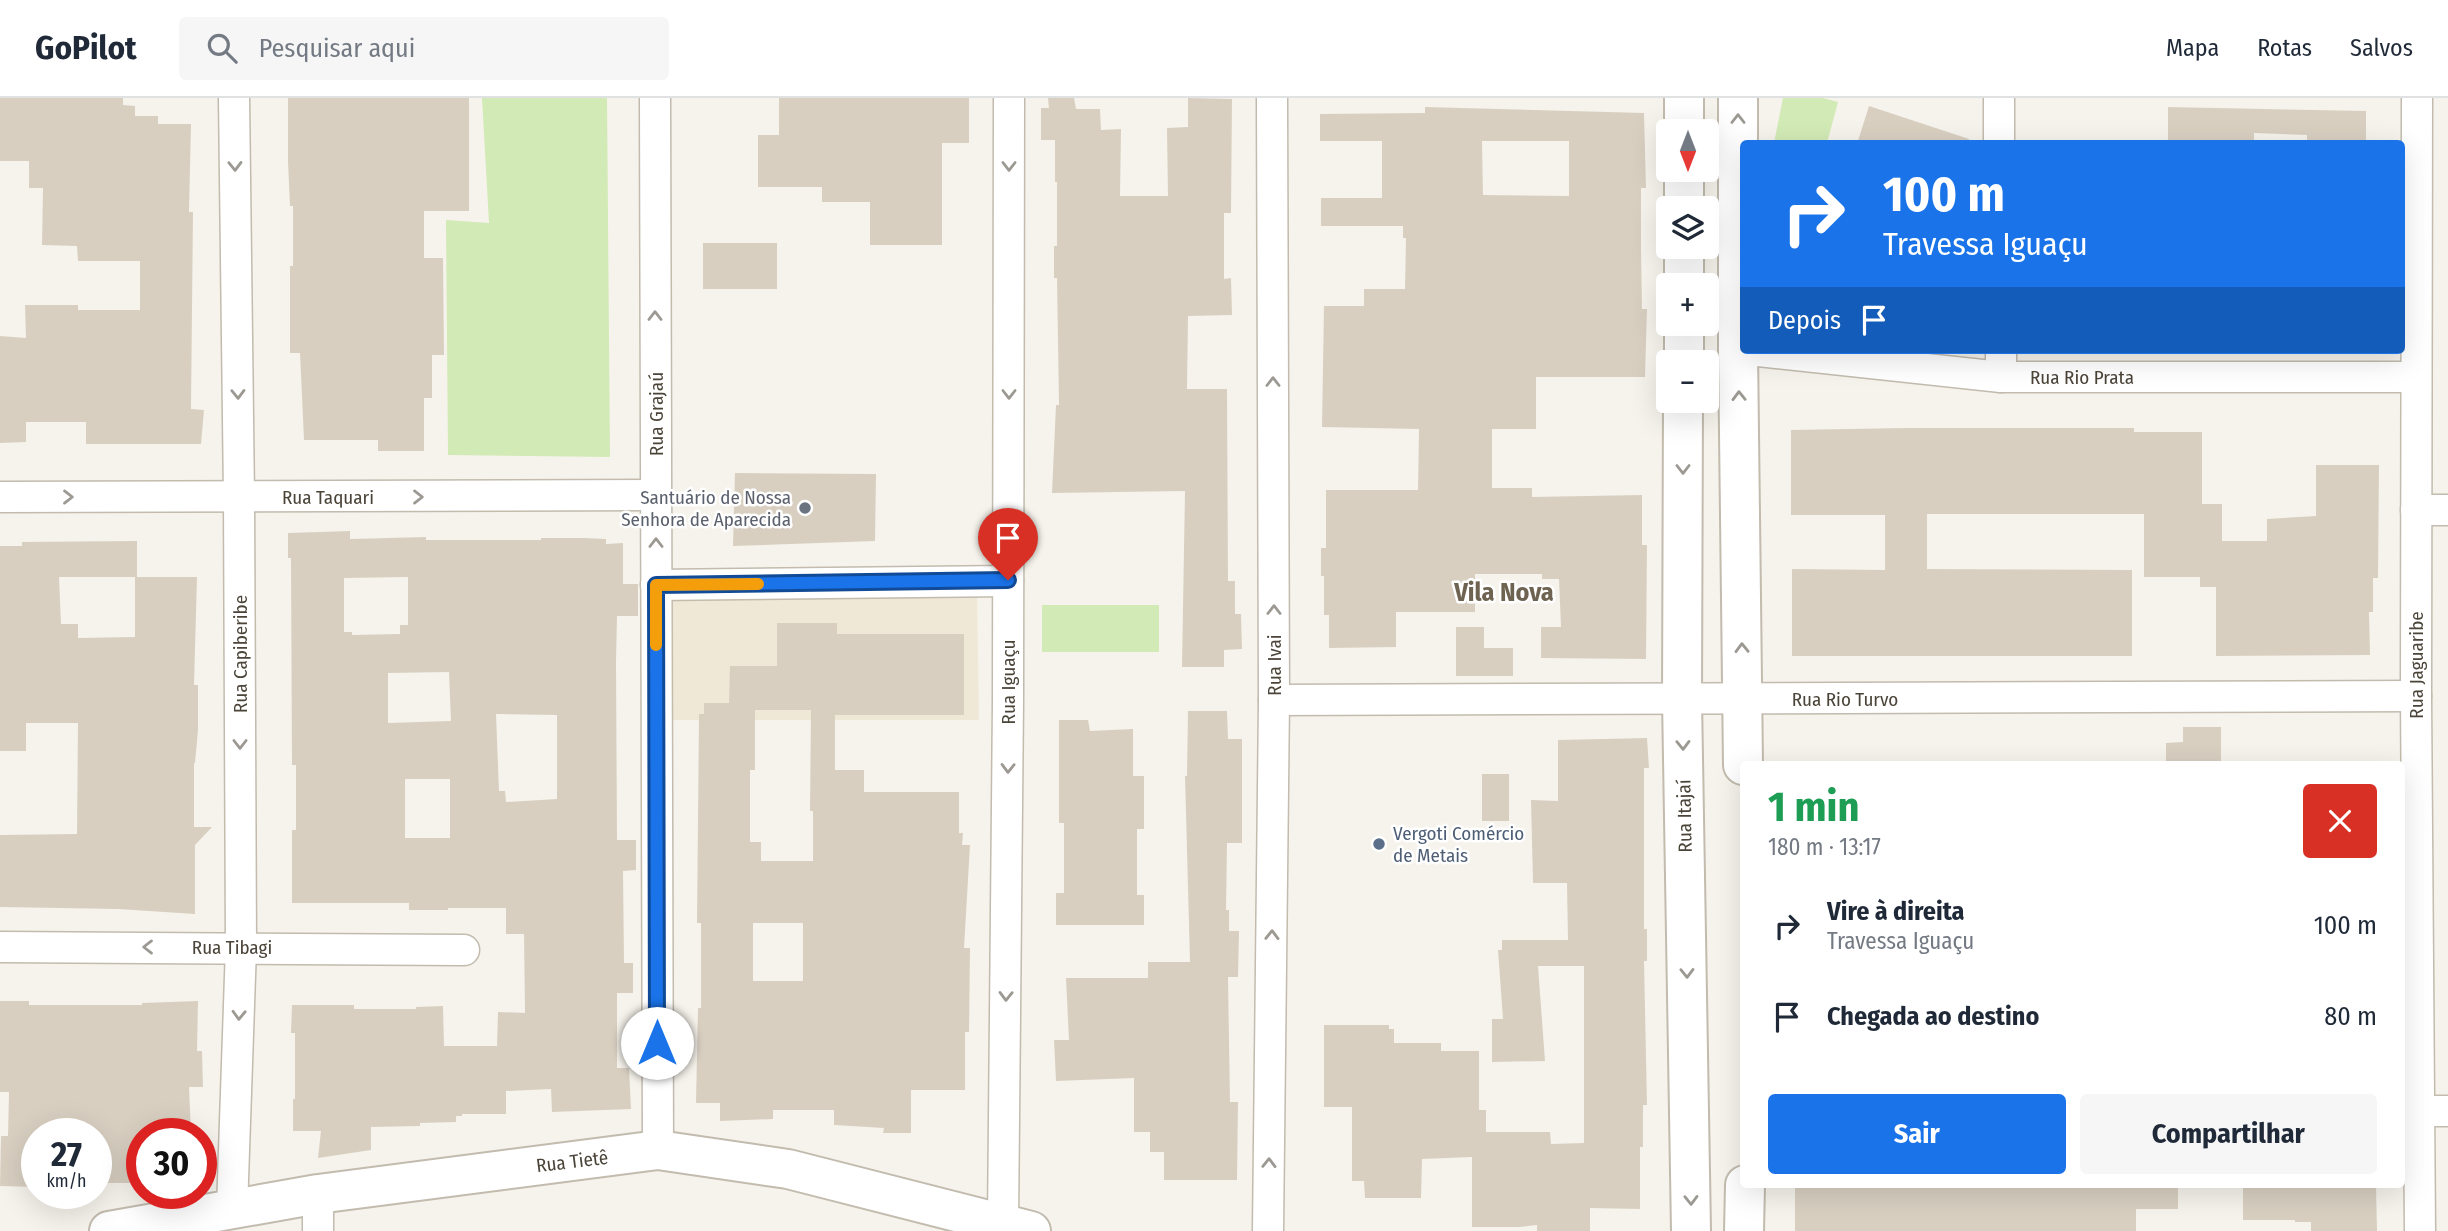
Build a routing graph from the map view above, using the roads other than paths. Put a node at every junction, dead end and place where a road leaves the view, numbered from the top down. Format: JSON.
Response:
{"nodes":[{"id":1,"x":234,"y":98,"type":"edge"},
{"id":2,"x":655,"y":98,"type":"edge"},
{"id":3,"x":1009,"y":98,"type":"edge"},
{"id":4,"x":1272,"y":98,"type":"edge"},
{"id":5,"x":1684,"y":98,"type":"edge"},
{"id":6,"x":1738,"y":98,"type":"edge"},
{"id":7,"x":1999,"y":98,"type":"edge"},
{"id":8,"x":2417,"y":98,"type":"edge"},
{"id":9,"x":1684,"y":119,"type":"edge"},
{"id":10,"x":1999,"y":140,"type":"edge"},
{"id":11,"x":1740,"y":198,"type":"edge"},
{"id":12,"x":1743,"y":354,"type":"edge"},
{"id":13,"x":1829,"y":354,"type":"edge"},
{"id":14,"x":2001,"y":364,"type":"edge"},
{"id":15,"x":2417,"y":377,"type":"junction"},
{"id":16,"x":1683,"y":413,"type":"edge"},
{"id":17,"x":656,"y":495,"type":"junction"},
{"id":18,"x":0,"y":497,"type":"edge"},
{"id":19,"x":239,"y":498,"type":"junction"},
{"id":20,"x":2416,"y":509,"type":"junction"},
{"id":21,"x":2448,"y":509,"type":"edge"},
{"id":22,"x":1008,"y":580,"type":"junction"},
{"id":23,"x":656,"y":585,"type":"junction"},
{"id":24,"x":2416,"y":696,"type":"junction"},
{"id":25,"x":1682,"y":699,"type":"junction"},
{"id":26,"x":1742,"y":699,"type":"junction"},
{"id":27,"x":1275,"y":700,"type":"junction"},
{"id":28,"x":1743,"y":761,"type":"edge"},
{"id":29,"x":0,"y":947,"type":"edge"},
{"id":30,"x":241,"y":947,"type":"junction"},
{"id":31,"x":464,"y":950,"type":"dead end"},
{"id":32,"x":2423,"y":1111,"type":"edge"},
{"id":33,"x":657,"y":1150,"type":"junction"},
{"id":34,"x":1745,"y":1188,"type":"edge"},
{"id":35,"x":232,"y":1209,"type":"junction"},
{"id":36,"x":318,"y":1212,"type":"edge"},
{"id":37,"x":1017,"y":1227,"type":"edge"},
{"id":38,"x":109,"y":1231,"type":"edge"},
{"id":39,"x":1268,"y":1231,"type":"edge"},
{"id":40,"x":1691,"y":1231,"type":"edge"},
{"id":41,"x":1744,"y":1231,"type":"edge"},
{"id":42,"x":2420,"y":1231,"type":"edge"}],
"edges":[{"from":1,"to":19,"type":"street","name":"Rua Capiberibe","one_way":true},
{"from":17,"to":2,"type":"street","name":"Rua Grajaú","one_way":true},
{"from":3,"to":22,"type":"street","name":"Rua Iguaçu","one_way":true},
{"from":27,"to":4,"type":"street","name":"Rua Ivai","one_way":true},
{"from":5,"to":9,"type":"street"},
{"from":11,"to":6,"type":"street","one_way":true},
{"from":7,"to":10,"type":"street"},
{"from":8,"to":15,"type":"street","name":"Rua Jaguaribe"},
{"from":26,"to":12,"type":"street","one_way":true},
{"from":13,"to":14,"type":"street","name":"Rua Rio Prata"},
{"from":14,"to":15,"type":"street","name":"Rua Rio Prata"},
{"from":15,"to":20,"type":"street","name":"Rua Jaguaribe"},
{"from":16,"to":25,"type":"street","name":"Rua Itajaí","one_way":true},
{"from":19,"to":17,"type":"street","name":"Rua Taquari","one_way":true},
{"from":23,"to":17,"type":"street","name":"Rua Grajaú","one_way":true},
{"from":18,"to":19,"type":"street","name":"Rua Taquari","one_way":true},
{"from":19,"to":30,"type":"street","name":"Rua Capiberibe","one_way":true},
{"from":20,"to":21,"type":"street"},
{"from":20,"to":24,"type":"street","name":"Rua Jaguaribe"},
{"from":22,"to":23,"type":"street"},
{"from":22,"to":37,"type":"street","name":"Rua Iguaçu","one_way":true},
{"from":23,"to":33,"type":"street","name":"Rua Grajaú"},
{"from":24,"to":26,"type":"street","name":"Rua Rio Turvo"},
{"from":24,"to":32,"type":"street","name":"Rua Jaguaribe"},
{"from":25,"to":26,"type":"street","name":"Rua Rio Turvo"},
{"from":25,"to":27,"type":"street","name":"Rua Rio Turvo"},
{"from":25,"to":40,"type":"street","name":"Rua Itajaí","one_way":true},
{"from":26,"to":28,"type":"street"},
{"from":39,"to":27,"type":"street","name":"Rua Ivai","one_way":true},
{"from":30,"to":29,"type":"street","name":"Rua Tibagi","one_way":true},
{"from":30,"to":31,"type":"street","name":"Rua Tibagi"},
{"from":30,"to":35,"type":"street","name":"Rua Capiberibe","one_way":true},
{"from":32,"to":42,"type":"street","name":"Rua Jaguaribe"},
{"from":33,"to":36,"type":"street","name":"Rua Tietê"},
{"from":33,"to":37,"type":"street","name":"Rua Tietê"},
{"from":34,"to":41,"type":"street"},
{"from":35,"to":36,"type":"street","name":"Rua Tietê"},
{"from":35,"to":38,"type":"street","name":"Rua Tietê"}]}
